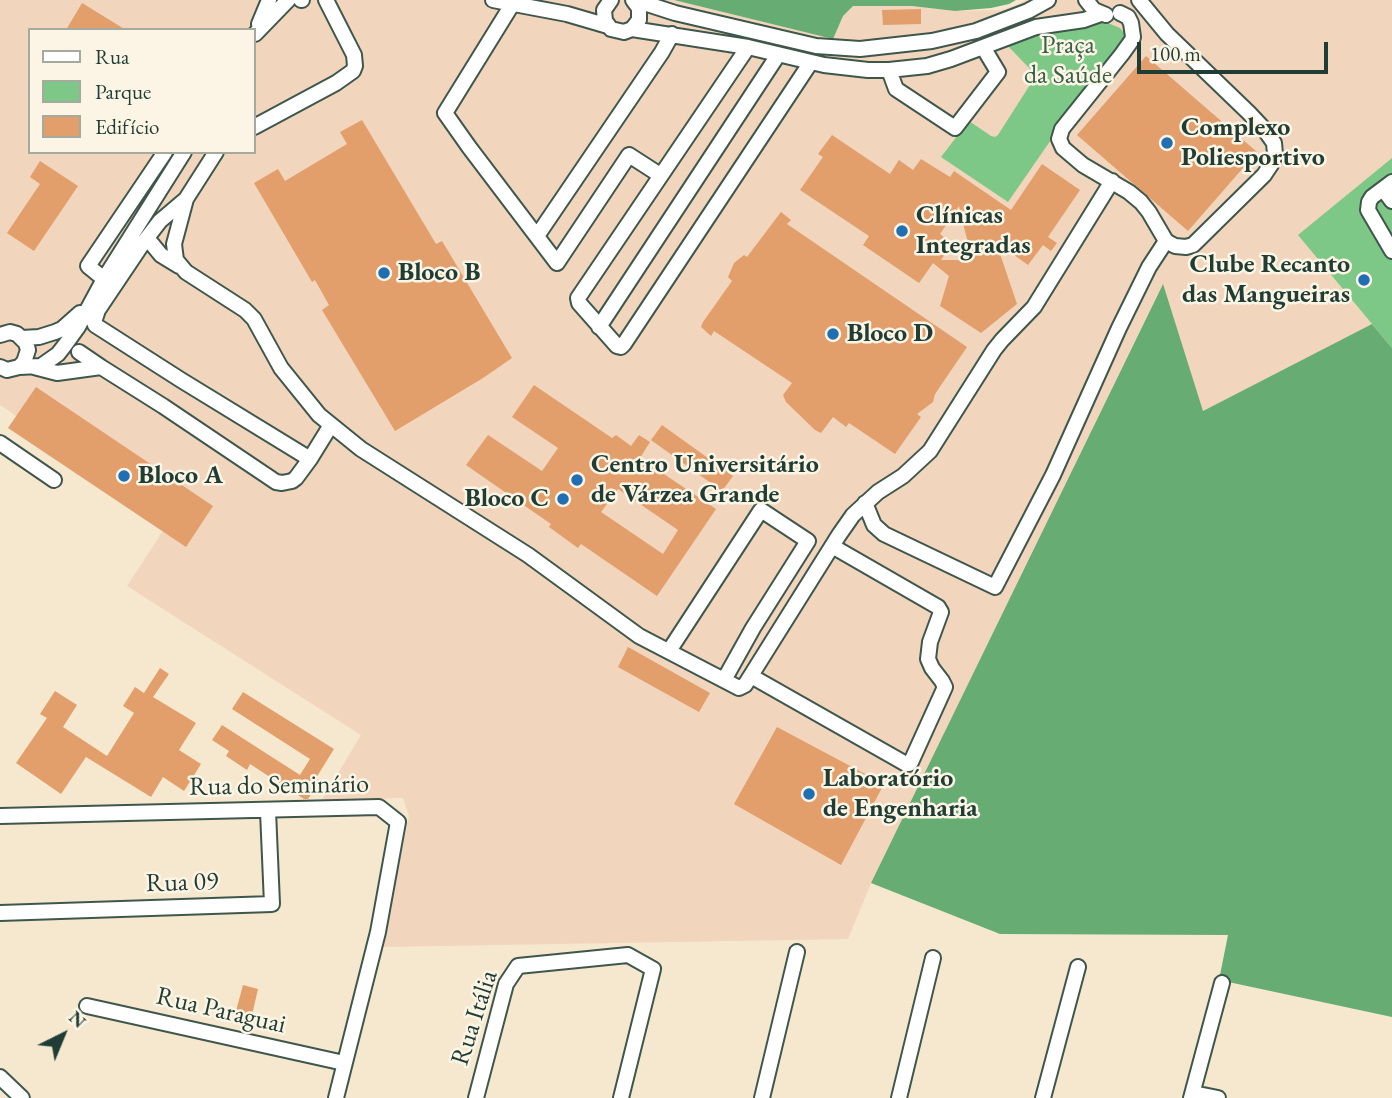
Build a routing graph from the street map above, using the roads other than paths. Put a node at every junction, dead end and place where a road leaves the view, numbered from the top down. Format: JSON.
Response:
{"nodes":[{"id":1,"x":269,"y":0,"type":"edge"},
{"id":2,"x":288,"y":0,"type":"edge"},
{"id":3,"x":326,"y":0,"type":"edge"},
{"id":4,"x":493,"y":0,"type":"edge"},
{"id":5,"x":611,"y":0,"type":"edge"},
{"id":6,"x":634,"y":0,"type":"edge"},
{"id":7,"x":1048,"y":0,"type":"edge"},
{"id":8,"x":1086,"y":0,"type":"edge"},
{"id":9,"x":1132,"y":0,"type":"edge"},
{"id":10,"x":1139,"y":0,"type":"edge"},
{"id":11,"x":513,"y":4,"type":"junction"},
{"id":12,"x":1120,"y":13,"type":"junction"},
{"id":13,"x":1101,"y":14,"type":"junction"},
{"id":14,"x":608,"y":26,"type":"junction"},
{"id":15,"x":256,"y":29,"type":"edge"},
{"id":16,"x":632,"y":29,"type":"junction"},
{"id":17,"x":256,"y":32,"type":"edge"},
{"id":18,"x":671,"y":34,"type":"junction"},
{"id":19,"x":748,"y":47,"type":"junction"},
{"id":20,"x":983,"y":47,"type":"junction"},
{"id":21,"x":778,"y":55,"type":"junction"},
{"id":22,"x":811,"y":62,"type":"junction"},
{"id":23,"x":889,"y":70,"type":"junction"},
{"id":24,"x":256,"y":126,"type":"edge"},
{"id":25,"x":164,"y":154,"type":"edge"},
{"id":26,"x":183,"y":154,"type":"edge"},
{"id":27,"x":215,"y":154,"type":"edge"},
{"id":28,"x":660,"y":175,"type":"junction"},
{"id":29,"x":1112,"y":181,"type":"junction"},
{"id":30,"x":1389,"y":191,"type":"edge"},
{"id":31,"x":186,"y":199,"type":"junction"},
{"id":32,"x":144,"y":215,"type":"junction"},
{"id":33,"x":157,"y":225,"type":"junction"},
{"id":34,"x":537,"y":236,"type":"junction"},
{"id":35,"x":176,"y":237,"type":"junction"},
{"id":36,"x":147,"y":238,"type":"junction"},
{"id":37,"x":1166,"y":241,"type":"junction"},
{"id":38,"x":1392,"y":251,"type":"edge"},
{"id":39,"x":179,"y":266,"type":"junction"},
{"id":40,"x":104,"y":279,"type":"junction"},
{"id":41,"x":89,"y":305,"type":"junction"},
{"id":42,"x":599,"y":327,"type":"junction"},
{"id":43,"x":0,"y":335,"type":"edge"},
{"id":44,"x":22,"y":338,"type":"junction"},
{"id":45,"x":79,"y":352,"type":"dead end"},
{"id":46,"x":27,"y":367,"type":"junction"},
{"id":47,"x":101,"y":367,"type":"junction"},
{"id":48,"x":0,"y":368,"type":"edge"},
{"id":49,"x":331,"y":425,"type":"junction"},
{"id":50,"x":0,"y":443,"type":"edge"},
{"id":51,"x":310,"y":458,"type":"junction"},
{"id":52,"x":54,"y":480,"type":"dead end"},
{"id":53,"x":865,"y":503,"type":"junction"},
{"id":54,"x":832,"y":546,"type":"junction"},
{"id":55,"x":669,"y":651,"type":"junction"},
{"id":56,"x":751,"y":676,"type":"junction"},
{"id":57,"x":724,"y":680,"type":"junction"},
{"id":58,"x":268,"y":811,"type":"junction"},
{"id":59,"x":0,"y":816,"type":"edge"},
{"id":60,"x":0,"y":913,"type":"edge"},
{"id":61,"x":797,"y":952,"type":"dead end"},
{"id":62,"x":933,"y":958,"type":"dead end"},
{"id":63,"x":1078,"y":967,"type":"dead end"},
{"id":64,"x":1222,"y":983,"type":"dead end"},
{"id":65,"x":88,"y":1006,"type":"dead end"},
{"id":66,"x":344,"y":1063,"type":"junction"},
{"id":67,"x":0,"y":1077,"type":"edge"},
{"id":68,"x":1192,"y":1095,"type":"edge"},
{"id":69,"x":22,"y":1098,"type":"edge"},
{"id":70,"x":336,"y":1098,"type":"edge"},
{"id":71,"x":476,"y":1098,"type":"edge"},
{"id":72,"x":621,"y":1098,"type":"edge"},
{"id":73,"x":762,"y":1098,"type":"edge"},
{"id":74,"x":899,"y":1098,"type":"edge"},
{"id":75,"x":1043,"y":1098,"type":"edge"},
{"id":76,"x":1218,"y":1098,"type":"edge"}],
"edges":[{"from":1,"to":15,"type":"street"},
{"from":2,"to":17,"type":"street"},
{"from":3,"to":24,"type":"street"},
{"from":4,"to":11,"type":"street"},
{"from":5,"to":14,"type":"street"},
{"from":6,"to":7,"type":"street"},
{"from":6,"to":16,"type":"street"},
{"from":8,"to":13,"type":"street"},
{"from":9,"to":12,"type":"street"},
{"from":10,"to":37,"type":"street"},
{"from":11,"to":14,"type":"street"},
{"from":11,"to":34,"type":"street"},
{"from":12,"to":13,"type":"street"},
{"from":12,"to":29,"type":"street"},
{"from":13,"to":20,"type":"street"},
{"from":14,"to":16,"type":"street"},
{"from":16,"to":18,"type":"street"},
{"from":18,"to":19,"type":"street"},
{"from":18,"to":34,"type":"street"},
{"from":19,"to":21,"type":"street"},
{"from":19,"to":28,"type":"street"},
{"from":20,"to":23,"type":"street"},
{"from":20,"to":23,"type":"street"},
{"from":21,"to":22,"type":"street"},
{"from":21,"to":42,"type":"street"},
{"from":22,"to":23,"type":"street"},
{"from":22,"to":42,"type":"street"},
{"from":25,"to":40,"type":"street"},
{"from":26,"to":32,"type":"street"},
{"from":27,"to":31,"type":"street"},
{"from":28,"to":34,"type":"street"},
{"from":28,"to":42,"type":"street"},
{"from":29,"to":37,"type":"street"},
{"from":29,"to":53,"type":"street"},
{"from":30,"to":38,"type":"street"},
{"from":31,"to":33,"type":"street"},
{"from":31,"to":35,"type":"street"},
{"from":32,"to":33,"type":"street"},
{"from":32,"to":40,"type":"street"},
{"from":33,"to":35,"type":"street"},
{"from":33,"to":36,"type":"street"},
{"from":35,"to":39,"type":"street"},
{"from":36,"to":39,"type":"street"},
{"from":36,"to":51,"type":"street"},
{"from":37,"to":53,"type":"street"},
{"from":39,"to":49,"type":"street"},
{"from":40,"to":41,"type":"street"},
{"from":41,"to":44,"type":"street"},
{"from":41,"to":46,"type":"street"},
{"from":43,"to":44,"type":"street"},
{"from":44,"to":46,"type":"street"},
{"from":45,"to":47,"type":"street"},
{"from":46,"to":47,"type":"street"},
{"from":46,"to":48,"type":"street"},
{"from":47,"to":51,"type":"street"},
{"from":49,"to":51,"type":"street"},
{"from":49,"to":55,"type":"street"},
{"from":50,"to":52,"type":"street"},
{"from":53,"to":54,"type":"street"},
{"from":54,"to":56,"type":"street"},
{"from":54,"to":56,"type":"street"},
{"from":55,"to":57,"type":"street"},
{"from":55,"to":57,"type":"street"},
{"from":56,"to":57,"type":"street"},
{"from":58,"to":59,"type":"street","name":"Rua do Seminário"},
{"from":58,"to":60,"type":"street","name":"Rua 09"},
{"from":58,"to":66,"type":"street","name":"Rua do Seminário"},
{"from":61,"to":73,"type":"street"},
{"from":62,"to":74,"type":"street"},
{"from":63,"to":75,"type":"street"},
{"from":64,"to":68,"type":"street"},
{"from":65,"to":66,"type":"street","name":"Rua Paraguai"},
{"from":66,"to":70,"type":"street","name":"Rua do Seminário"},
{"from":67,"to":69,"type":"street"},
{"from":68,"to":76,"type":"street"},
{"from":71,"to":72,"type":"street","name":"Rua Itália"}]}
